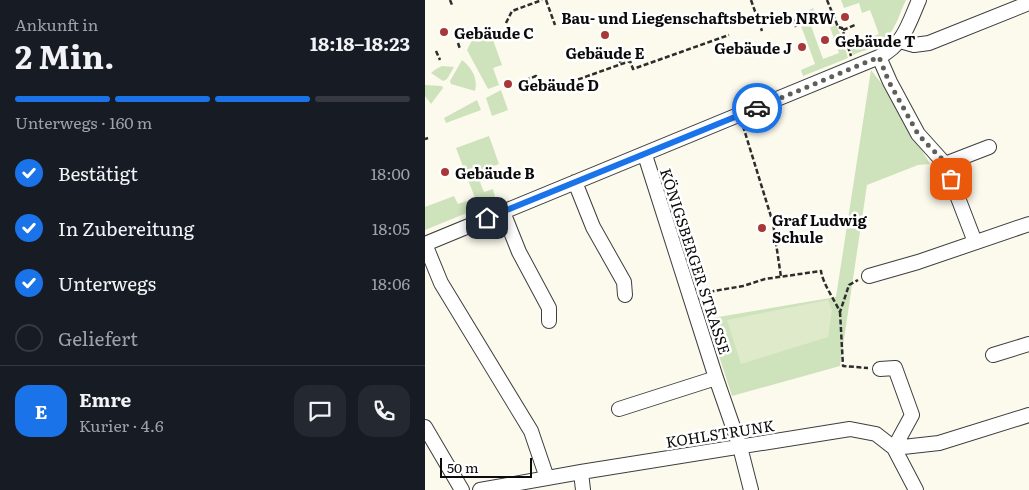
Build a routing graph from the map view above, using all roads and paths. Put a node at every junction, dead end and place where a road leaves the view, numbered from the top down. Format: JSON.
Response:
{"nodes":[{"id":1,"x":451,"y":0,"type":"edge"},
{"id":2,"x":542,"y":0,"type":"edge"},
{"id":3,"x":546,"y":0,"type":"edge"},
{"id":4,"x":751,"y":0,"type":"edge"},
{"id":5,"x":827,"y":0,"type":"edge"},
{"id":6,"x":919,"y":0,"type":"edge"},
{"id":7,"x":1029,"y":2,"type":"edge"},
{"id":8,"x":453,"y":5,"type":"dead end"},
{"id":9,"x":793,"y":19,"type":"dead end"},
{"id":10,"x":506,"y":22,"type":"dead end"},
{"id":11,"x":836,"y":22,"type":"junction"},
{"id":12,"x":555,"y":25,"type":"dead end"},
{"id":13,"x":829,"y":25,"type":"dead end"},
{"id":14,"x":855,"y":25,"type":"dead end"},
{"id":15,"x":796,"y":27,"type":"dead end"},
{"id":16,"x":762,"y":30,"type":"dead end"},
{"id":17,"x":843,"y":30,"type":"junction"},
{"id":18,"x":729,"y":35,"type":"dead end"},
{"id":19,"x":900,"y":41,"type":"junction"},
{"id":20,"x":458,"y":43,"type":"dead end"},
{"id":21,"x":681,"y":46,"type":"dead end"},
{"id":22,"x":460,"y":49,"type":"dead end"},
{"id":23,"x":623,"y":49,"type":"dead end"},
{"id":24,"x":436,"y":51,"type":"dead end"},
{"id":25,"x":616,"y":51,"type":"dead end"},
{"id":26,"x":684,"y":51,"type":"junction"},
{"id":27,"x":438,"y":56,"type":"junction"},
{"id":28,"x":434,"y":57,"type":"dead end"},
{"id":29,"x":879,"y":57,"type":"junction"},
{"id":30,"x":440,"y":60,"type":"dead end"},
{"id":31,"x":627,"y":62,"type":"junction"},
{"id":32,"x":621,"y":64,"type":"junction"},
{"id":33,"x":855,"y":67,"type":"junction"},
{"id":34,"x":571,"y":82,"type":"dead end"},
{"id":35,"x":518,"y":83,"type":"dead end"},
{"id":36,"x":539,"y":85,"type":"dead end"},
{"id":37,"x":740,"y":116,"type":"junction"},
{"id":38,"x":989,"y":147,"type":"dead end"},
{"id":39,"x":645,"y":155,"type":"junction"},
{"id":40,"x":945,"y":164,"type":"junction"},
{"id":41,"x":575,"y":182,"type":"junction"},
{"id":42,"x":503,"y":212,"type":"junction"},
{"id":43,"x":1029,"y":224,"type":"edge"},
{"id":44,"x":975,"y":242,"type":"junction"},
{"id":45,"x":425,"y":244,"type":"edge"},
{"id":46,"x":869,"y":276,"type":"joint"},
{"id":47,"x":781,"y":277,"type":"junction"},
{"id":48,"x":625,"y":295,"type":"dead end"},
{"id":49,"x":690,"y":295,"type":"junction"},
{"id":50,"x":840,"y":312,"type":"junction"},
{"id":51,"x":549,"y":321,"type":"dead end"},
{"id":52,"x":1029,"y":344,"type":"edge"},
{"id":53,"x":993,"y":355,"type":"dead end"},
{"id":54,"x":880,"y":369,"type":"joint"},
{"id":55,"x":716,"y":378,"type":"junction"},
{"id":56,"x":619,"y":410,"type":"dead end"},
{"id":57,"x":1029,"y":415,"type":"edge"},
{"id":58,"x":425,"y":427,"type":"edge"},
{"id":59,"x":740,"y":447,"type":"junction"},
{"id":60,"x":894,"y":448,"type":"junction"},
{"id":61,"x":581,"y":472,"type":"junction"},
{"id":62,"x":547,"y":478,"type":"junction"},
{"id":63,"x":462,"y":490,"type":"edge"},
{"id":64,"x":481,"y":490,"type":"edge"},
{"id":65,"x":583,"y":490,"type":"edge"},
{"id":66,"x":751,"y":490,"type":"edge"},
{"id":67,"x":915,"y":490,"type":"edge"}],
"edges":[{"from":1,"to":8,"type":"path"},
{"from":2,"to":10,"type":"path"},
{"from":3,"to":12,"type":"path"},
{"from":4,"to":16,"type":"path"},
{"from":5,"to":11,"type":"path"},
{"from":6,"to":19,"type":"street"},
{"from":7,"to":19,"type":"street"},
{"from":9,"to":15,"type":"path"},
{"from":11,"to":13,"type":"path"},
{"from":11,"to":17,"type":"path"},
{"from":14,"to":17,"type":"path"},
{"from":17,"to":33,"type":"path"},
{"from":18,"to":26,"type":"path"},
{"from":19,"to":29,"type":"street"},
{"from":20,"to":22,"type":"path"},
{"from":21,"to":26,"type":"path"},
{"from":23,"to":31,"type":"path"},
{"from":24,"to":27,"type":"path"},
{"from":25,"to":32,"type":"path"},
{"from":26,"to":31,"type":"path"},
{"from":27,"to":28,"type":"path"},
{"from":27,"to":30,"type":"path"},
{"from":29,"to":33,"type":"street"},
{"from":29,"to":40,"type":"street"},
{"from":31,"to":32,"type":"path"},
{"from":32,"to":34,"type":"path"},
{"from":33,"to":37,"type":"street"},
{"from":35,"to":36,"type":"path"},
{"from":37,"to":39,"type":"street"},
{"from":37,"to":47,"type":"path"},
{"from":38,"to":40,"type":"street"},
{"from":39,"to":41,"type":"street"},
{"from":39,"to":49,"type":"street","name":"KÖNIGSBERGER STRASSE"},
{"from":40,"to":44,"type":"street"},
{"from":41,"to":42,"type":"street"},
{"from":41,"to":48,"type":"street"},
{"from":42,"to":45,"type":"street"},
{"from":42,"to":51,"type":"street"},
{"from":43,"to":44,"type":"street"},
{"from":44,"to":46,"type":"street"},
{"from":45,"to":62,"type":"street"},
{"from":46,"to":50,"type":"path"},
{"from":47,"to":49,"type":"path"},
{"from":47,"to":50,"type":"path"},
{"from":49,"to":55,"type":"street","name":"KÖNIGSBERGER STRASSE"},
{"from":50,"to":54,"type":"path"},
{"from":52,"to":53,"type":"street"},
{"from":54,"to":60,"type":"street"},
{"from":55,"to":56,"type":"street","name":"KÖNIGSBERGER STRASSE"},
{"from":55,"to":59,"type":"street","name":"KÖNIGSBERGER STRASSE"},
{"from":57,"to":60,"type":"street"},
{"from":58,"to":63,"type":"street"},
{"from":59,"to":60,"type":"street","name":"KOHLSTRUNK"},
{"from":59,"to":61,"type":"street","name":"KOHLSTRUNK"},
{"from":59,"to":66,"type":"street","name":"KÖNIGSBERGER STRASSE"},
{"from":60,"to":67,"type":"street"},
{"from":61,"to":62,"type":"street","name":"KOHLSTRUNK"},
{"from":61,"to":65,"type":"street"},
{"from":62,"to":64,"type":"street","name":"KOHLSTRUNK"}]}
